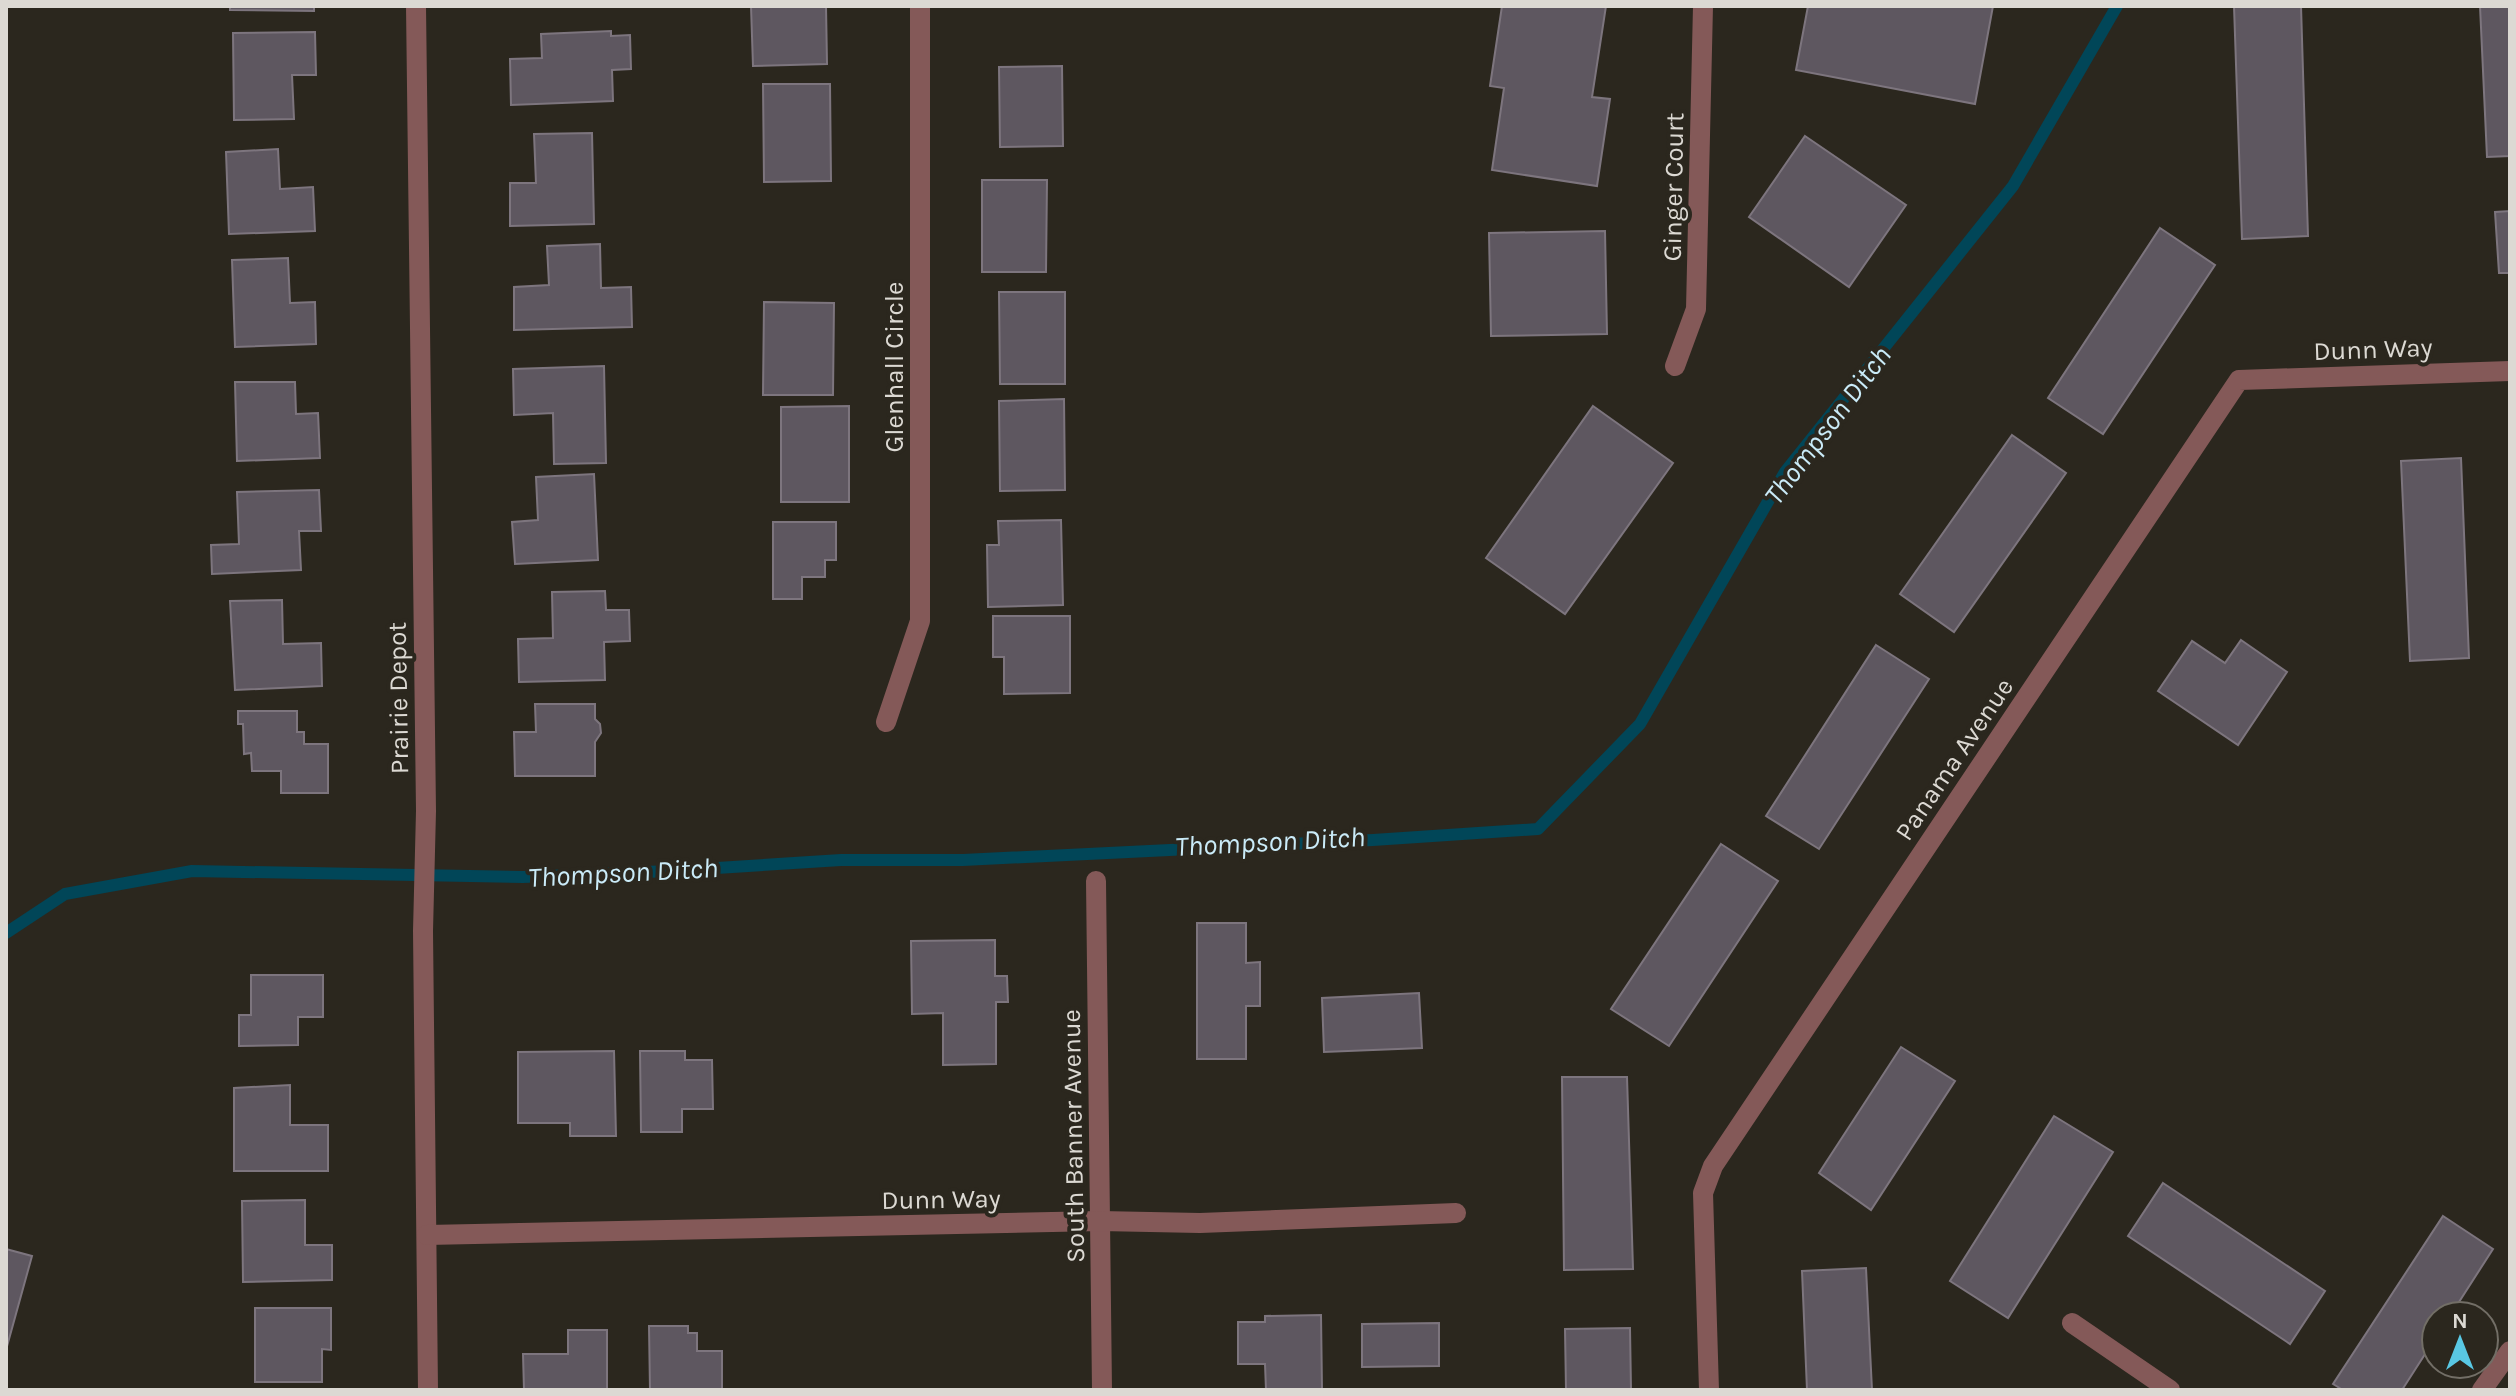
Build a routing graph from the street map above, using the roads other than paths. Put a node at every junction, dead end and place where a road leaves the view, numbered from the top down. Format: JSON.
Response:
{"nodes":[{"id":1,"x":416,"y":6,"type":"edge"},
{"id":2,"x":920,"y":6,"type":"edge"},
{"id":3,"x":1703,"y":6,"type":"edge"},
{"id":4,"x":1675,"y":366,"type":"dead end"},
{"id":5,"x":2510,"y":371,"type":"edge"},
{"id":6,"x":2239,"y":380,"type":"joint"},
{"id":7,"x":886,"y":722,"type":"dead end"},
{"id":8,"x":1096,"y":881,"type":"dead end"},
{"id":9,"x":1456,"y":1213,"type":"dead end"},
{"id":10,"x":1100,"y":1221,"type":"junction"},
{"id":11,"x":427,"y":1235,"type":"junction"},
{"id":12,"x":2072,"y":1323,"type":"dead end"},
{"id":13,"x":2510,"y":1351,"type":"edge"},
{"id":14,"x":428,"y":1390,"type":"edge"},
{"id":15,"x":1102,"y":1390,"type":"edge"},
{"id":16,"x":1709,"y":1390,"type":"edge"},
{"id":17,"x":2170,"y":1390,"type":"edge"},
{"id":18,"x":2482,"y":1390,"type":"edge"}],
"edges":[{"from":1,"to":11,"type":"street","name":"Prairie Depot"},
{"from":2,"to":7,"type":"street","name":"Glenhall Circle"},
{"from":3,"to":4,"type":"street","name":"Ginger Court"},
{"from":5,"to":6,"type":"street","name":"Dunn Way"},
{"from":6,"to":16,"type":"street","name":"Panama Avenue"},
{"from":8,"to":10,"type":"street","name":"South Banner Avenue"},
{"from":9,"to":10,"type":"street","name":"Dunn Way"},
{"from":10,"to":11,"type":"street","name":"Dunn Way"},
{"from":10,"to":15,"type":"street","name":"South Banner Avenue"},
{"from":11,"to":14,"type":"street","name":"Prairie Depot"},
{"from":12,"to":17,"type":"street"},
{"from":13,"to":18,"type":"street"}]}
